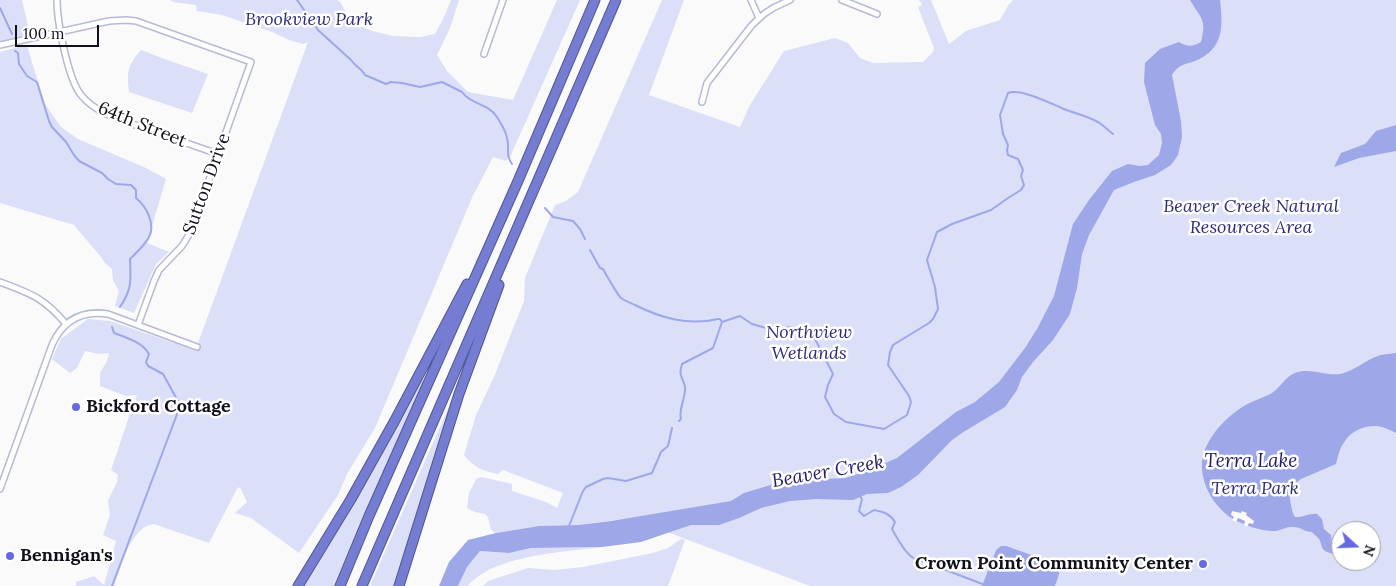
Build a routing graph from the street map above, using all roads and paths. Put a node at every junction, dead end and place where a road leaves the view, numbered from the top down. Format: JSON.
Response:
{"nodes":[{"id":1,"x":57,"y":0,"type":"edge"},
{"id":2,"x":503,"y":0,"type":"edge"},
{"id":3,"x":595,"y":0,"type":"edge"},
{"id":4,"x":616,"y":0,"type":"edge"},
{"id":5,"x":751,"y":0,"type":"edge"},
{"id":6,"x":790,"y":0,"type":"edge"},
{"id":7,"x":842,"y":0,"type":"edge"},
{"id":8,"x":877,"y":14,"type":"dead end"},
{"id":9,"x":759,"y":18,"type":"junction"},
{"id":10,"x":61,"y":32,"type":"junction"},
{"id":11,"x":0,"y":45,"type":"edge"},
{"id":12,"x":484,"y":54,"type":"dead end"},
{"id":13,"x":702,"y":102,"type":"dead end"},
{"id":14,"x":218,"y":154,"type":"junction"},
{"id":15,"x":530,"y":199,"type":"junction"},
{"id":16,"x":483,"y":262,"type":"junction"},
{"id":17,"x":0,"y":282,"type":"edge"},
{"id":18,"x":66,"y":324,"type":"junction"},
{"id":19,"x":138,"y":325,"type":"junction"},
{"id":20,"x":197,"y":347,"type":"dead end"},
{"id":21,"x":0,"y":489,"type":"edge"},
{"id":22,"x":298,"y":586,"type":"edge"},
{"id":23,"x":340,"y":586,"type":"edge"},
{"id":24,"x":362,"y":586,"type":"edge"},
{"id":25,"x":399,"y":586,"type":"edge"}],
"edges":[{"from":1,"to":10,"type":"street"},
{"from":2,"to":12,"type":"street"},
{"from":3,"to":16,"type":"highway"},
{"from":4,"to":15,"type":"highway"},
{"from":5,"to":9,"type":"street"},
{"from":6,"to":9,"type":"street"},
{"from":7,"to":8,"type":"street"},
{"from":9,"to":13,"type":"street"},
{"from":10,"to":11,"type":"street"},
{"from":10,"to":14,"type":"street","name":"64th Street"},
{"from":10,"to":14,"type":"street","name":"Sutton Drive"},
{"from":14,"to":19,"type":"street","name":"Sutton Drive"},
{"from":15,"to":24,"type":"highway"},
{"from":15,"to":25,"type":"highway"},
{"from":16,"to":22,"type":"highway"},
{"from":16,"to":23,"type":"highway"},
{"from":17,"to":18,"type":"street"},
{"from":18,"to":19,"type":"street"},
{"from":18,"to":21,"type":"street"},
{"from":19,"to":20,"type":"street"}]}
